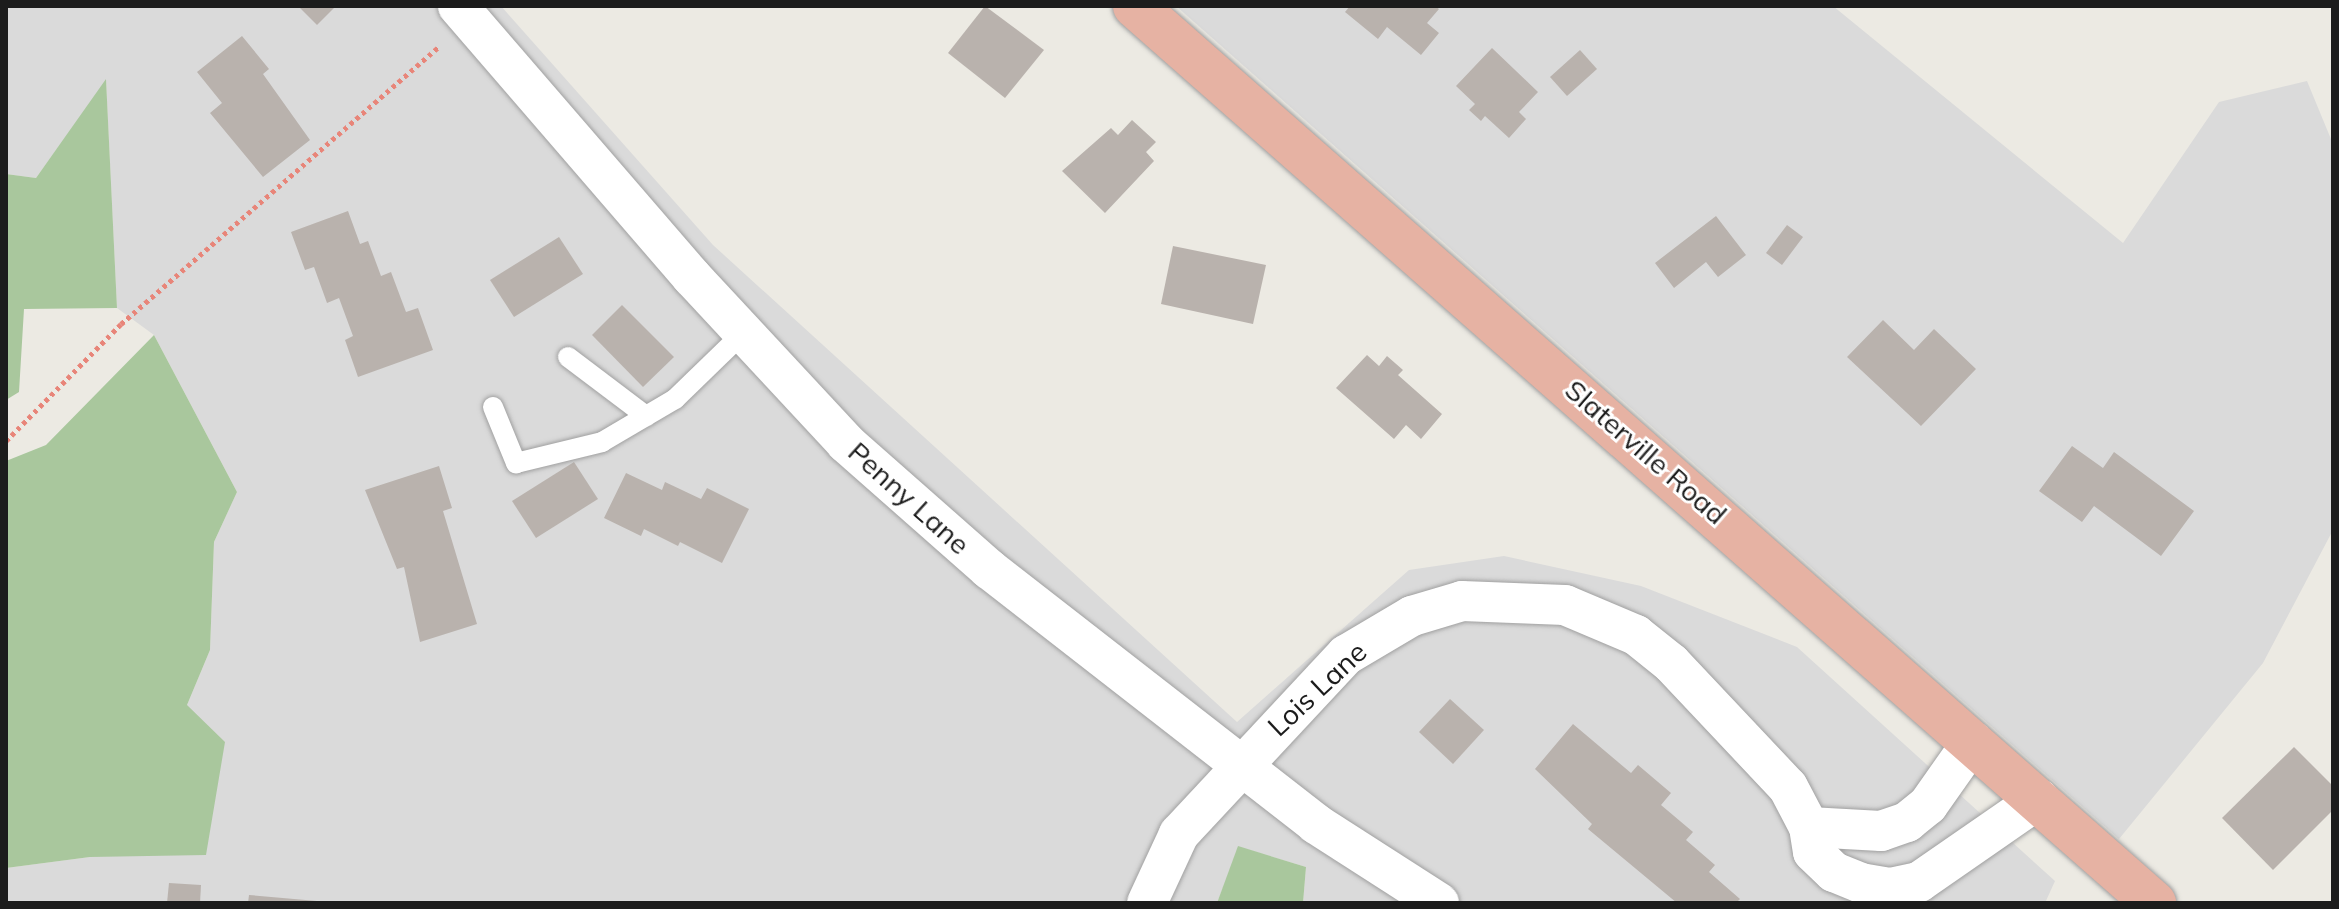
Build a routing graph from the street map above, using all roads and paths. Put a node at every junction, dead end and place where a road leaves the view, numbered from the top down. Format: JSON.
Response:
{"nodes":[{"id":1,"x":1135,"y":6,"type":"edge"},
{"id":2,"x":464,"y":13,"type":"edge"},
{"id":3,"x":743,"y":333,"type":"junction"},
{"id":4,"x":568,"y":357,"type":"dead end"},
{"id":5,"x":493,"y":407,"type":"dead end"},
{"id":6,"x":646,"y":416,"type":"junction"},
{"id":7,"x":6,"y":441,"type":"edge"},
{"id":8,"x":1973,"y":741,"type":"junction"},
{"id":9,"x":1242,"y":765,"type":"junction"},
{"id":10,"x":2039,"y":799,"type":"junction"},
{"id":11,"x":1809,"y":827,"type":"junction"},
{"id":12,"x":1147,"y":903,"type":"edge"},
{"id":13,"x":1439,"y":903,"type":"edge"},
{"id":14,"x":2154,"y":903,"type":"edge"}],
"edges":[{"from":1,"to":8,"type":"highway","name":"Slaterville Road"},
{"from":2,"to":3,"type":"street","name":"Penny Lane"},
{"from":2,"to":7,"type":"path"},
{"from":3,"to":6,"type":"lane"},
{"from":3,"to":9,"type":"street","name":"Penny Lane"},
{"from":4,"to":6,"type":"lane"},
{"from":5,"to":6,"type":"lane"},
{"from":8,"to":10,"type":"highway","name":"Slaterville Road"},
{"from":8,"to":11,"type":"street"},
{"from":9,"to":11,"type":"street","name":"Lois Lane"},
{"from":9,"to":12,"type":"street","name":"Lois Lane"},
{"from":9,"to":13,"type":"street","name":"Penny Lane"},
{"from":10,"to":11,"type":"street","name":"Lois Lane"},
{"from":10,"to":14,"type":"highway","name":"Slaterville Road"}]}
